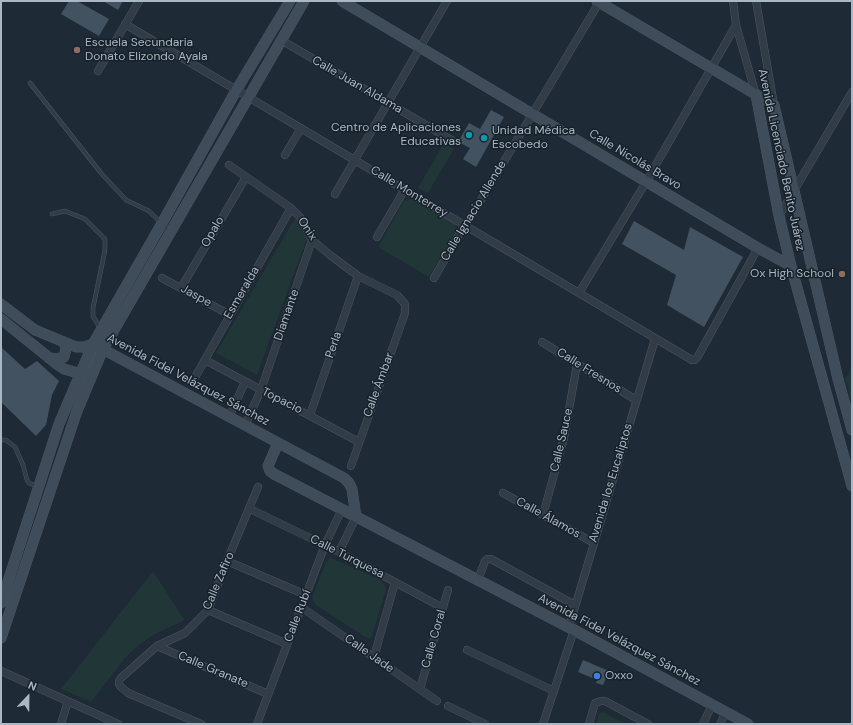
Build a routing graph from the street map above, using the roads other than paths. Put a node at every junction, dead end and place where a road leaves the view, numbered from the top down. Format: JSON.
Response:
{"nodes":[{"id":1,"x":139,"y":1,"type":"edge"},
{"id":2,"x":290,"y":1,"type":"edge"},
{"id":3,"x":304,"y":1,"type":"edge"},
{"id":4,"x":342,"y":1,"type":"edge"},
{"id":5,"x":447,"y":1,"type":"edge"},
{"id":6,"x":599,"y":1,"type":"edge"},
{"id":7,"x":733,"y":1,"type":"edge"},
{"id":8,"x":756,"y":1,"type":"edge"},
{"id":9,"x":126,"y":24,"type":"junction"},
{"id":10,"x":736,"y":25,"type":"junction"},
{"id":11,"x":281,"y":40,"type":"junction"},
{"id":12,"x":420,"y":48,"type":"junction"},
{"id":13,"x":711,"y":68,"type":"junction"},
{"id":14,"x":98,"y":70,"type":"dead end"},
{"id":15,"x":30,"y":83,"type":"dead end"},
{"id":16,"x":237,"y":89,"type":"junction"},
{"id":17,"x":852,"y":92,"type":"edge"},
{"id":18,"x":756,"y":96,"type":"junction"},
{"id":19,"x":248,"y":97,"type":"junction"},
{"id":20,"x":388,"y":103,"type":"junction"},
{"id":21,"x":774,"y":105,"type":"junction"},
{"id":22,"x":532,"y":113,"type":"junction"},
{"id":23,"x":301,"y":128,"type":"junction"},
{"id":24,"x":453,"y":141,"type":"dead end"},
{"id":25,"x":285,"y":155,"type":"dead end"},
{"id":26,"x":355,"y":159,"type":"junction"},
{"id":27,"x":229,"y":165,"type":"dead end"},
{"id":28,"x":246,"y":177,"type":"junction"},
{"id":29,"x":646,"y":182,"type":"junction"},
{"id":30,"x":405,"y":189,"type":"junction"},
{"id":31,"x":794,"y":191,"type":"junction"},
{"id":32,"x":335,"y":194,"type":"dead end"},
{"id":33,"x":291,"y":208,"type":"junction"},
{"id":34,"x":52,"y":214,"type":"dead end"},
{"id":35,"x":779,"y":216,"type":"junction"},
{"id":36,"x":161,"y":225,"type":"junction"},
{"id":37,"x":466,"y":225,"type":"junction"},
{"id":38,"x":170,"y":232,"type":"junction"},
{"id":39,"x":377,"y":237,"type":"dead end"},
{"id":40,"x":312,"y":240,"type":"junction"},
{"id":41,"x":758,"y":248,"type":"junction"},
{"id":42,"x":791,"y":266,"type":"junction"},
{"id":43,"x":358,"y":276,"type":"junction"},
{"id":44,"x":162,"y":278,"type":"dead end"},
{"id":45,"x":434,"y":278,"type":"dead end"},
{"id":46,"x":181,"y":288,"type":"junction"},
{"id":47,"x":579,"y":293,"type":"junction"},
{"id":48,"x":1,"y":304,"type":"edge"},
{"id":49,"x":405,"y":304,"type":"joint"},
{"id":50,"x":230,"y":315,"type":"junction"},
{"id":51,"x":1,"y":319,"type":"edge"},
{"id":52,"x":101,"y":329,"type":"junction"},
{"id":53,"x":110,"y":335,"type":"junction"},
{"id":54,"x":655,"y":339,"type":"junction"},
{"id":55,"x":64,"y":342,"type":"junction"},
{"id":56,"x":542,"y":342,"type":"dead end"},
{"id":57,"x":93,"y":344,"type":"junction"},
{"id":58,"x":103,"y":349,"type":"junction"},
{"id":59,"x":49,"y":358,"type":"junction"},
{"id":60,"x":205,"y":360,"type":"junction"},
{"id":61,"x":577,"y":364,"type":"junction"},
{"id":62,"x":79,"y":374,"type":"junction"},
{"id":63,"x":91,"y":376,"type":"junction"},
{"id":64,"x":194,"y":379,"type":"dead end"},
{"id":65,"x":245,"y":382,"type":"junction"},
{"id":66,"x":261,"y":390,"type":"junction"},
{"id":67,"x":636,"y":400,"type":"junction"},
{"id":68,"x":310,"y":415,"type":"junction"},
{"id":69,"x":229,"y":417,"type":"junction"},
{"id":70,"x":245,"y":425,"type":"junction"},
{"id":71,"x":852,"y":430,"type":"edge"},
{"id":72,"x":1,"y":440,"type":"edge"},
{"id":73,"x":359,"y":442,"type":"junction"},
{"id":74,"x":278,"y":443,"type":"junction"},
{"id":75,"x":351,"y":466,"type":"dead end"},
{"id":76,"x":852,"y":486,"type":"edge"},
{"id":77,"x":38,"y":487,"type":"junction"},
{"id":78,"x":258,"y":487,"type":"dead end"},
{"id":79,"x":503,"y":493,"type":"dead end"},
{"id":80,"x":250,"y":509,"type":"junction"},
{"id":81,"x":342,"y":509,"type":"junction"},
{"id":82,"x":543,"y":515,"type":"junction"},
{"id":83,"x":356,"y":517,"type":"junction"},
{"id":84,"x":594,"y":543,"type":"junction"},
{"id":85,"x":325,"y":545,"type":"junction"},
{"id":86,"x":339,"y":552,"type":"junction"},
{"id":87,"x":227,"y":561,"type":"junction"},
{"id":88,"x":478,"y":580,"type":"junction"},
{"id":89,"x":395,"y":582,"type":"junction"},
{"id":90,"x":448,"y":590,"type":"dead end"},
{"id":91,"x":306,"y":595,"type":"junction"},
{"id":92,"x":2,"y":597,"type":"edge"},
{"id":93,"x":575,"y":605,"type":"junction"},
{"id":94,"x":301,"y":607,"type":"junction"},
{"id":95,"x":443,"y":608,"type":"junction"},
{"id":96,"x":208,"y":610,"type":"junction"},
{"id":97,"x":571,"y":629,"type":"junction"},
{"id":98,"x":1,"y":638,"type":"edge"},
{"id":99,"x":287,"y":644,"type":"junction"},
{"id":100,"x":157,"y":646,"type":"junction"},
{"id":101,"x":467,"y":650,"type":"dead end"},
{"id":102,"x":374,"y":657,"type":"junction"},
{"id":103,"x":1,"y":671,"type":"edge"},
{"id":104,"x":420,"y":689,"type":"junction"},
{"id":105,"x":554,"y":691,"type":"junction"},
{"id":106,"x":268,"y":694,"type":"junction"},
{"id":107,"x":437,"y":701,"type":"dead end"},
{"id":108,"x":68,"y":702,"type":"junction"},
{"id":109,"x":712,"y":705,"type":"junction"},
{"id":110,"x":448,"y":706,"type":"dead end"},
{"id":111,"x":726,"y":712,"type":"junction"},
{"id":112,"x":61,"y":724,"type":"edge"},
{"id":113,"x":118,"y":724,"type":"edge"},
{"id":114,"x":201,"y":724,"type":"edge"},
{"id":115,"x":257,"y":724,"type":"edge"},
{"id":116,"x":485,"y":724,"type":"edge"},
{"id":117,"x":543,"y":724,"type":"edge"},
{"id":118,"x":589,"y":724,"type":"edge"},
{"id":119,"x":648,"y":724,"type":"edge"},
{"id":120,"x":703,"y":724,"type":"edge"},
{"id":121,"x":720,"y":724,"type":"edge"},
{"id":122,"x":748,"y":724,"type":"edge"}],
"edges":[{"from":1,"to":9,"type":"street"},
{"from":2,"to":16,"type":"street"},
{"from":3,"to":11,"type":"street"},
{"from":4,"to":12,"type":"street","name":"Calle Nicolás Bravo"},
{"from":5,"to":12,"type":"street"},
{"from":6,"to":13,"type":"street"},
{"from":6,"to":22,"type":"street","name":"Calle Ignacio Allende"},
{"from":7,"to":10,"type":"street","name":"Avenida Licenciado Benito Juárez"},
{"from":8,"to":21,"type":"street","name":"Avenida Licenciado Benito Juárez"},
{"from":9,"to":14,"type":"street"},
{"from":9,"to":16,"type":"street","name":"Calle Monterrey"},
{"from":10,"to":13,"type":"street"},
{"from":10,"to":18,"type":"street","name":"Avenida Licenciado Benito Juárez"},
{"from":11,"to":19,"type":"street"},
{"from":11,"to":20,"type":"street","name":"Calle Juan Aldama"},
{"from":12,"to":20,"type":"street"},
{"from":12,"to":22,"type":"street","name":"Calle Nicolás Bravo"},
{"from":13,"to":18,"type":"street"},
{"from":13,"to":29,"type":"street"},
{"from":15,"to":36,"type":"lane"},
{"from":16,"to":19,"type":"street","name":"Calle Monterrey"},
{"from":16,"to":36,"type":"street"},
{"from":17,"to":31,"type":"street"},
{"from":18,"to":21,"type":"street"},
{"from":18,"to":35,"type":"street","name":"Avenida Licenciado Benito Juárez"},
{"from":19,"to":23,"type":"street","name":"Calle Monterrey"},
{"from":19,"to":38,"type":"street"},
{"from":20,"to":24,"type":"street","name":"Calle Juan Aldama"},
{"from":20,"to":26,"type":"street"},
{"from":21,"to":31,"type":"street","name":"Avenida Licenciado Benito Juárez"},
{"from":22,"to":29,"type":"street","name":"Calle Nicolás Bravo"},
{"from":22,"to":37,"type":"street","name":"Calle Ignacio Allende"},
{"from":23,"to":25,"type":"street"},
{"from":23,"to":26,"type":"street","name":"Calle Monterrey"},
{"from":26,"to":30,"type":"street","name":"Calle Monterrey"},
{"from":26,"to":32,"type":"street"},
{"from":27,"to":28,"type":"street","name":"Onix"},
{"from":28,"to":33,"type":"street","name":"Onix"},
{"from":28,"to":46,"type":"street","name":"Opalo"},
{"from":29,"to":41,"type":"street","name":"Calle Nicolás Bravo"},
{"from":29,"to":47,"type":"street"},
{"from":30,"to":37,"type":"street","name":"Calle Monterrey"},
{"from":30,"to":39,"type":"street"},
{"from":31,"to":35,"type":"street"},
{"from":31,"to":71,"type":"street","name":"Avenida Licenciado Benito Juárez"},
{"from":33,"to":40,"type":"street","name":"Onix"},
{"from":33,"to":50,"type":"street","name":"Esmeralda"},
{"from":34,"to":52,"type":"lane"},
{"from":35,"to":42,"type":"street","name":"Avenida Licenciado Benito Juárez"},
{"from":36,"to":38,"type":"lane"},
{"from":36,"to":52,"type":"street"},
{"from":37,"to":45,"type":"street","name":"Calle Ignacio Allende"},
{"from":37,"to":47,"type":"street","name":"Calle Monterrey"},
{"from":38,"to":53,"type":"street"},
{"from":40,"to":43,"type":"street","name":"Onix"},
{"from":40,"to":66,"type":"street","name":"Diamante"},
{"from":41,"to":42,"type":"street","name":"Calle Nicolás Bravo"},
{"from":41,"to":54,"type":"street","name":"Calle Monterrey"},
{"from":42,"to":76,"type":"street","name":"Avenida Licenciado Benito Juárez"},
{"from":43,"to":49,"type":"street","name":"Onix"},
{"from":43,"to":68,"type":"street","name":"Perla"},
{"from":44,"to":46,"type":"street","name":"Jaspe"},
{"from":46,"to":50,"type":"street","name":"Jaspe"},
{"from":47,"to":54,"type":"street","name":"Calle Monterrey"},
{"from":48,"to":55,"type":"street","name":"Avenida Fidel Velázquez Sánchez"},
{"from":49,"to":73,"type":"street","name":"Calle Ámbar"},
{"from":50,"to":60,"type":"street","name":"Esmeralda"},
{"from":51,"to":59,"type":"street"},
{"from":52,"to":53,"type":"lane"},
{"from":52,"to":57,"type":"street"},
{"from":53,"to":58,"type":"street"},
{"from":54,"to":67,"type":"street","name":"Avenida los Eucaliptos"},
{"from":55,"to":57,"type":"street","name":"Avenida Fidel Velázquez Sánchez"},
{"from":55,"to":59,"type":"street"},
{"from":56,"to":61,"type":"street","name":"Calle Fresnos"},
{"from":57,"to":58,"type":"street","name":"Avenida Fidel Velázquez Sánchez"},
{"from":57,"to":62,"type":"street"},
{"from":58,"to":63,"type":"street"},
{"from":58,"to":69,"type":"street","name":"Avenida Fidel Velázquez Sánchez"},
{"from":59,"to":62,"type":"street"},
{"from":60,"to":64,"type":"street","name":"Esmeralda"},
{"from":60,"to":65,"type":"street","name":"Topacio"},
{"from":61,"to":67,"type":"street","name":"Calle Fresnos"},
{"from":61,"to":82,"type":"street","name":"Calle Sauce"},
{"from":62,"to":63,"type":"street"},
{"from":62,"to":77,"type":"street"},
{"from":63,"to":98,"type":"street"},
{"from":65,"to":66,"type":"street","name":"Topacio"},
{"from":65,"to":69,"type":"street"},
{"from":66,"to":68,"type":"street","name":"Topacio"},
{"from":66,"to":70,"type":"street","name":"Diamante"},
{"from":67,"to":84,"type":"street","name":"Avenida los Eucaliptos"},
{"from":68,"to":73,"type":"street","name":"Topacio"},
{"from":69,"to":70,"type":"street","name":"Avenida Fidel Velázquez Sánchez"},
{"from":70,"to":74,"type":"street","name":"Avenida Fidel Velázquez Sánchez"},
{"from":72,"to":77,"type":"lane"},
{"from":73,"to":75,"type":"street","name":"Calle Ámbar"},
{"from":74,"to":81,"type":"street","name":"Avenida Fidel Velázquez Sánchez"},
{"from":74,"to":83,"type":"street","name":"Avenida Fidel Velázquez Sánchez"},
{"from":77,"to":92,"type":"street"},
{"from":78,"to":80,"type":"street","name":"Calle Zafiro"},
{"from":79,"to":82,"type":"street","name":"Calle Álamos"},
{"from":80,"to":85,"type":"street","name":"Calle Turquesa"},
{"from":80,"to":87,"type":"street","name":"Calle Zafiro"},
{"from":81,"to":83,"type":"street","name":"Avenida Fidel Velázquez Sánchez"},
{"from":81,"to":85,"type":"street","name":"Calle Rubí"},
{"from":82,"to":84,"type":"street","name":"Calle Álamos"},
{"from":83,"to":86,"type":"street"},
{"from":83,"to":88,"type":"street","name":"Avenida Fidel Velázquez Sánchez"},
{"from":84,"to":93,"type":"street","name":"Avenida los Eucaliptos"},
{"from":85,"to":86,"type":"street","name":"Calle Turquesa"},
{"from":85,"to":91,"type":"street","name":"Calle Rubí"},
{"from":86,"to":89,"type":"street","name":"Calle Turquesa"},
{"from":87,"to":91,"type":"street"},
{"from":87,"to":96,"type":"street","name":"Calle Zafiro"},
{"from":88,"to":93,"type":"street","name":"Avenida Fidel Velázquez Sánchez"},
{"from":88,"to":97,"type":"street","name":"Avenida Fidel Velázquez Sánchez"},
{"from":89,"to":95,"type":"street","name":"Calle Turquesa"},
{"from":89,"to":102,"type":"street"},
{"from":90,"to":95,"type":"street","name":"Calle Coral"},
{"from":91,"to":94,"type":"street","name":"Calle Rubí"},
{"from":93,"to":97,"type":"street","name":"Avenida los Eucaliptos"},
{"from":94,"to":99,"type":"street","name":"Calle Rubí"},
{"from":94,"to":102,"type":"street","name":"Calle Jade"},
{"from":95,"to":104,"type":"street","name":"Calle Coral"},
{"from":96,"to":99,"type":"street"},
{"from":96,"to":100,"type":"street","name":"Calle Zafiro"},
{"from":97,"to":105,"type":"street","name":"Avenida los Eucaliptos"},
{"from":97,"to":109,"type":"street","name":"Avenida Fidel Velázquez Sánchez"},
{"from":99,"to":106,"type":"street","name":"Calle Rubí"},
{"from":100,"to":106,"type":"street","name":"Calle Granate"},
{"from":100,"to":114,"type":"street","name":"Calle Zafiro"},
{"from":101,"to":105,"type":"street"},
{"from":102,"to":104,"type":"street","name":"Calle Jade"},
{"from":103,"to":108,"type":"street"},
{"from":104,"to":107,"type":"street","name":"Calle Jade"},
{"from":105,"to":117,"type":"street","name":"Avenida los Eucaliptos"},
{"from":106,"to":115,"type":"street","name":"Calle Rubí"},
{"from":108,"to":112,"type":"street"},
{"from":108,"to":113,"type":"street"},
{"from":109,"to":111,"type":"street","name":"Avenida Fidel Velázquez Sánchez"},
{"from":109,"to":120,"type":"street"},
{"from":110,"to":116,"type":"street"},
{"from":111,"to":121,"type":"street"},
{"from":111,"to":122,"type":"street","name":"Avenida Fidel Velázquez Sánchez"},
{"from":118,"to":119,"type":"street"}]}
